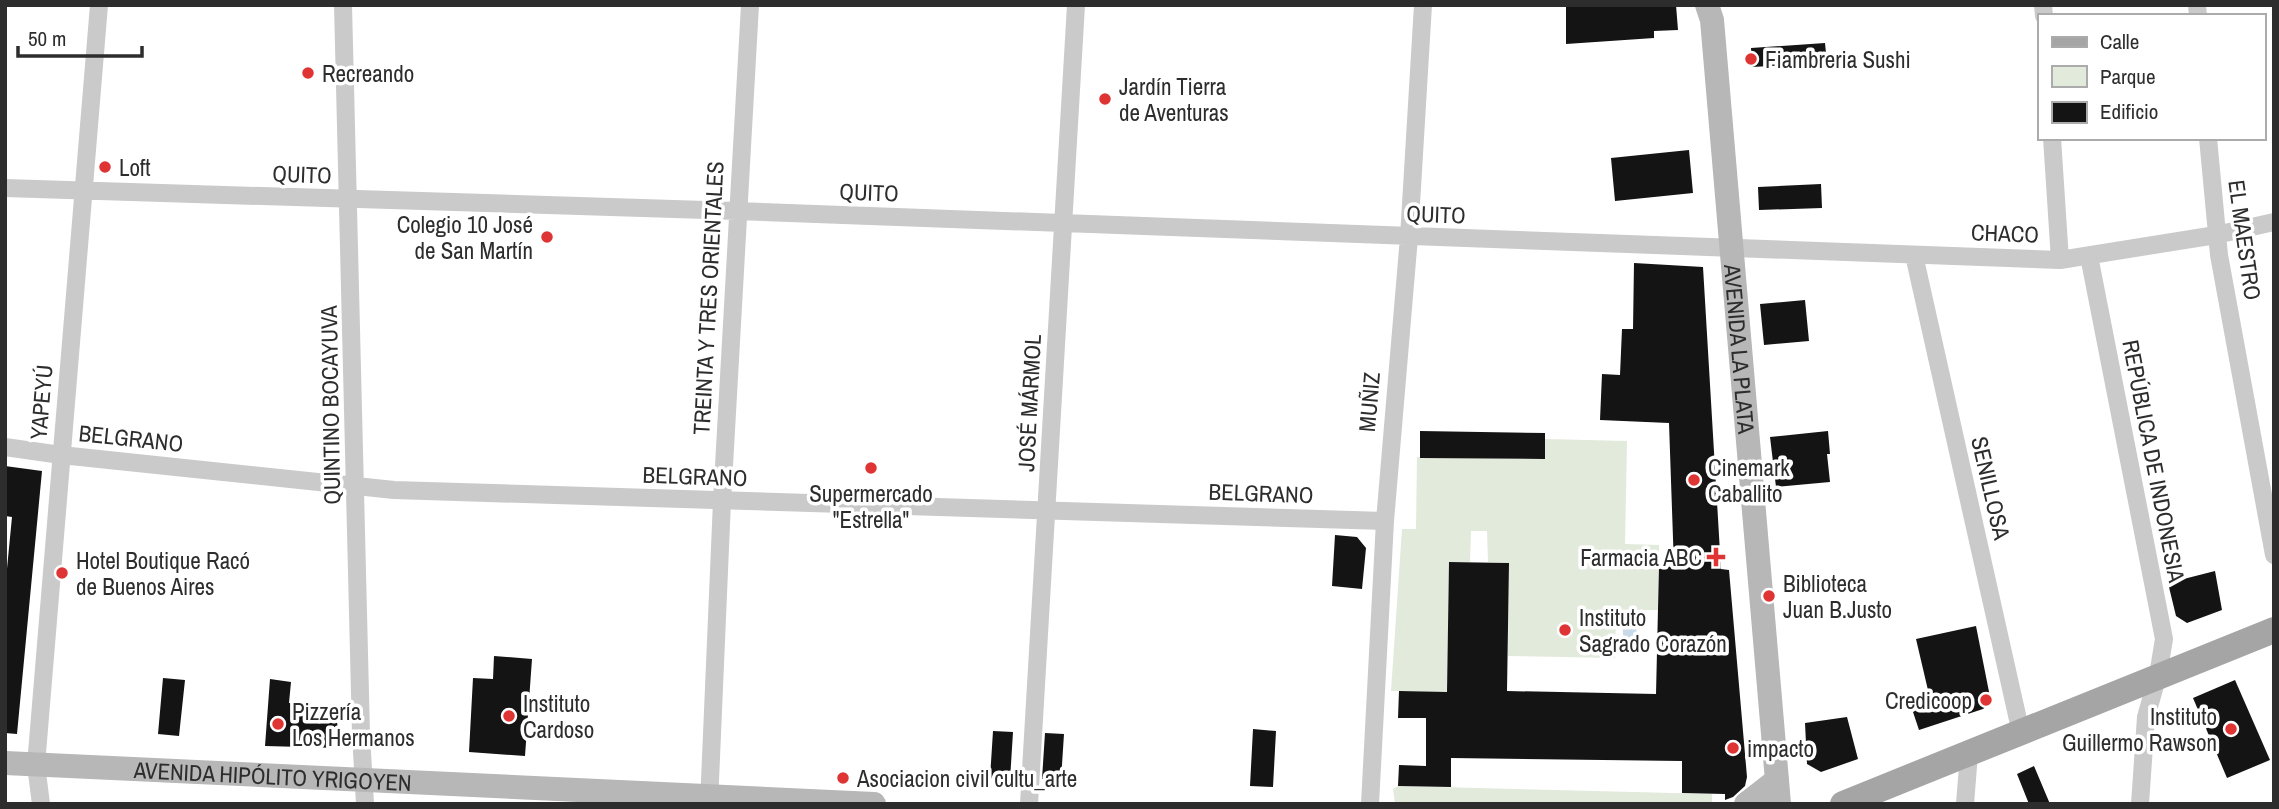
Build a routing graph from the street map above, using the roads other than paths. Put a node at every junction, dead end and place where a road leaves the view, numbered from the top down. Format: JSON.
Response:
{"nodes":[{"id":1,"x":99,"y":5,"type":"edge"},
{"id":2,"x":343,"y":5,"type":"edge"},
{"id":3,"x":750,"y":5,"type":"edge"},
{"id":4,"x":1076,"y":5,"type":"edge"},
{"id":5,"x":1423,"y":5,"type":"edge"},
{"id":6,"x":1711,"y":10,"type":"edge"},
{"id":7,"x":2052,"y":140,"type":"edge"},
{"id":8,"x":2208,"y":140,"type":"edge"},
{"id":9,"x":5,"y":188,"type":"edge"},
{"id":10,"x":83,"y":191,"type":"junction"},
{"id":11,"x":349,"y":200,"type":"junction"},
{"id":12,"x":737,"y":211,"type":"junction"},
{"id":13,"x":2274,"y":222,"type":"edge"},
{"id":14,"x":1064,"y":224,"type":"junction"},
{"id":15,"x":2216,"y":234,"type":"junction"},
{"id":16,"x":1409,"y":237,"type":"junction"},
{"id":17,"x":1731,"y":247,"type":"junction"},
{"id":18,"x":1914,"y":255,"type":"junction"},
{"id":19,"x":2089,"y":256,"type":"junction"},
{"id":20,"x":2060,"y":260,"type":"junction"},
{"id":21,"x":5,"y":447,"type":"edge"},
{"id":22,"x":61,"y":455,"type":"junction"},
{"id":23,"x":356,"y":487,"type":"junction"},
{"id":24,"x":722,"y":501,"type":"junction"},
{"id":25,"x":1048,"y":511,"type":"junction"},
{"id":26,"x":1385,"y":521,"type":"junction"},
{"id":27,"x":2274,"y":555,"type":"edge"},
{"id":28,"x":2274,"y":630,"type":"edge"},
{"id":29,"x":2158,"y":675,"type":"junction"},
{"id":30,"x":2021,"y":733,"type":"junction"},
{"id":31,"x":1969,"y":754,"type":"junction"},
{"id":32,"x":5,"y":763,"type":"edge"},
{"id":33,"x":36,"y":765,"type":"junction"},
{"id":34,"x":1778,"y":792,"type":"edge"},
{"id":35,"x":364,"y":793,"type":"edge"},
{"id":36,"x":709,"y":799,"type":"edge"},
{"id":37,"x":41,"y":804,"type":"edge"},
{"id":38,"x":874,"y":804,"type":"edge"},
{"id":39,"x":1029,"y":804,"type":"edge"},
{"id":40,"x":1370,"y":804,"type":"edge"},
{"id":41,"x":1746,"y":804,"type":"edge"},
{"id":42,"x":1843,"y":804,"type":"edge"},
{"id":43,"x":1965,"y":804,"type":"edge"},
{"id":44,"x":2140,"y":804,"type":"edge"}],
"edges":[{"from":1,"to":10,"type":"street","name":"YAPEYÚ"},
{"from":2,"to":11,"type":"street","name":"QUINTINO BOCAYUVA"},
{"from":3,"to":12,"type":"street","name":"TREINTA Y TRES ORIENTALES"},
{"from":4,"to":14,"type":"street","name":"JOSÉ MÁRMOL"},
{"from":5,"to":16,"type":"street","name":"MUÑIZ"},
{"from":6,"to":17,"type":"main road","name":"AVENIDA LA PLATA"},
{"from":7,"to":20,"type":"street"},
{"from":8,"to":15,"type":"street","name":"EL MAESTRO"},
{"from":9,"to":10,"type":"street","name":"QUITO"},
{"from":10,"to":11,"type":"street","name":"QUITO"},
{"from":10,"to":22,"type":"street","name":"YAPEYÚ"},
{"from":11,"to":12,"type":"street","name":"QUITO"},
{"from":11,"to":23,"type":"street","name":"QUINTINO BOCAYUVA"},
{"from":12,"to":14,"type":"street","name":"QUITO"},
{"from":12,"to":24,"type":"street","name":"TREINTA Y TRES ORIENTALES"},
{"from":13,"to":15,"type":"street","name":"CHACO"},
{"from":14,"to":16,"type":"street","name":"QUITO"},
{"from":14,"to":25,"type":"street","name":"JOSÉ MÁRMOL"},
{"from":15,"to":19,"type":"street","name":"CHACO"},
{"from":15,"to":27,"type":"street","name":"EL MAESTRO"},
{"from":16,"to":17,"type":"street","name":"QUITO"},
{"from":16,"to":26,"type":"street","name":"MUÑIZ"},
{"from":17,"to":18,"type":"street","name":"CHACO"},
{"from":17,"to":34,"type":"main road","name":"AVENIDA LA PLATA"},
{"from":18,"to":20,"type":"street","name":"CHACO"},
{"from":18,"to":30,"type":"street","name":"SENILLOSA"},
{"from":19,"to":20,"type":"street","name":"CHACO"},
{"from":19,"to":29,"type":"street","name":"REPÚBLICA DE INDONESIA"},
{"from":21,"to":22,"type":"street","name":"BELGRANO"},
{"from":22,"to":23,"type":"street","name":"BELGRANO"},
{"from":22,"to":33,"type":"street","name":"YAPEYÚ"},
{"from":23,"to":24,"type":"street","name":"BELGRANO"},
{"from":23,"to":35,"type":"street","name":"QUINTINO BOCAYUVA"},
{"from":24,"to":25,"type":"street","name":"BELGRANO"},
{"from":24,"to":36,"type":"street","name":"TREINTA Y TRES ORIENTALES"},
{"from":25,"to":26,"type":"street","name":"BELGRANO"},
{"from":25,"to":39,"type":"street","name":"JOSÉ MÁRMOL"},
{"from":26,"to":40,"type":"street","name":"MUÑIZ"},
{"from":28,"to":29,"type":"main road"},
{"from":29,"to":30,"type":"main road"},
{"from":29,"to":44,"type":"street","name":"REPÚBLICA DE INDONESIA"},
{"from":30,"to":31,"type":"main road"},
{"from":31,"to":42,"type":"main road"},
{"from":31,"to":43,"type":"street"},
{"from":32,"to":33,"type":"main road","name":"AVENIDA HIPÓLITO YRIGOYEN"},
{"from":33,"to":35,"type":"main road","name":"AVENIDA HIPÓLITO YRIGOYEN"},
{"from":33,"to":37,"type":"street","name":"YAPEYÚ"},
{"from":34,"to":41,"type":"main road"},
{"from":35,"to":36,"type":"main road","name":"AVENIDA HIPÓLITO YRIGOYEN"},
{"from":36,"to":38,"type":"main road","name":"AVENIDA HIPÓLITO YRIGOYEN"}]}
